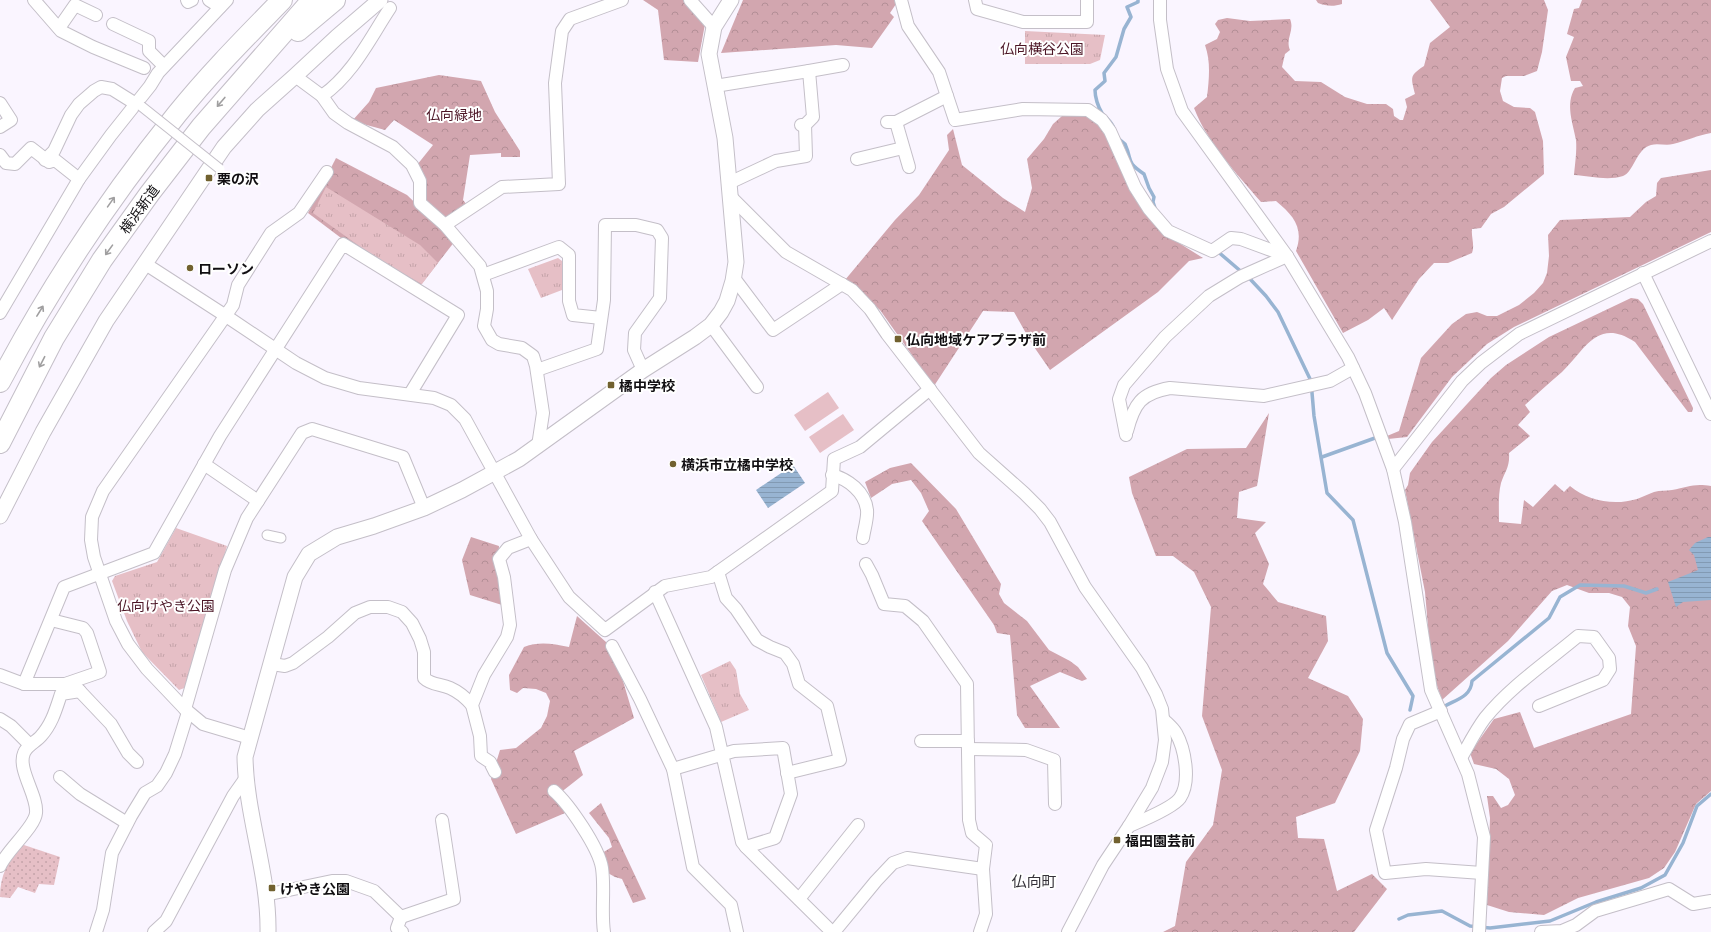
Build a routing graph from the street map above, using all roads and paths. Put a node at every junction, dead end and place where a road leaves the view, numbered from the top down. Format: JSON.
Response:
{"nodes":[{"id":1,"x":34,"y":0,"type":"edge"},
{"id":2,"x":187,"y":0,"type":"edge"},
{"id":3,"x":192,"y":0,"type":"edge"},
{"id":4,"x":209,"y":0,"type":"edge"},
{"id":5,"x":266,"y":0,"type":"edge"},
{"id":6,"x":282,"y":0,"type":"edge"},
{"id":7,"x":312,"y":0,"type":"edge"},
{"id":8,"x":334,"y":0,"type":"edge"},
{"id":9,"x":622,"y":0,"type":"edge"},
{"id":10,"x":690,"y":0,"type":"edge"},
{"id":11,"x":731,"y":0,"type":"edge"},
{"id":12,"x":901,"y":0,"type":"edge"},
{"id":13,"x":975,"y":0,"type":"edge"},
{"id":14,"x":1087,"y":0,"type":"edge"},
{"id":15,"x":1160,"y":0,"type":"edge"},
{"id":16,"x":221,"y":2,"type":"edge"},
{"id":17,"x":389,"y":2,"type":"edge"},
{"id":18,"x":96,"y":15,"type":"dead end"},
{"id":19,"x":113,"y":24,"type":"dead end"},
{"id":20,"x":714,"y":27,"type":"junction"},
{"id":21,"x":59,"y":28,"type":"junction"},
{"id":22,"x":843,"y":65,"type":"dead end"},
{"id":23,"x":155,"y":69,"type":"junction"},
{"id":24,"x":809,"y":71,"type":"junction"},
{"id":25,"x":296,"y":76,"type":"junction"},
{"id":26,"x":235,"y":86,"type":"junction"},
{"id":27,"x":715,"y":86,"type":"junction"},
{"id":28,"x":322,"y":96,"type":"junction"},
{"id":29,"x":947,"y":96,"type":"junction"},
{"id":30,"x":0,"y":103,"type":"edge"},
{"id":31,"x":138,"y":105,"type":"junction"},
{"id":32,"x":178,"y":113,"type":"junction"},
{"id":33,"x":0,"y":127,"type":"edge"},
{"id":34,"x":903,"y":148,"type":"junction"},
{"id":35,"x":0,"y":155,"type":"edge"},
{"id":36,"x":857,"y":159,"type":"dead end"},
{"id":37,"x":46,"y":160,"type":"junction"},
{"id":38,"x":909,"y":167,"type":"dead end"},
{"id":39,"x":220,"y":169,"type":"dead end"},
{"id":40,"x":327,"y":172,"type":"dead end"},
{"id":41,"x":79,"y":179,"type":"junction"},
{"id":42,"x":730,"y":190,"type":"junction"},
{"id":43,"x":445,"y":225,"type":"junction"},
{"id":44,"x":1711,"y":241,"type":"edge"},
{"id":45,"x":1287,"y":256,"type":"junction"},
{"id":46,"x":144,"y":264,"type":"junction"},
{"id":47,"x":1643,"y":273,"type":"junction"},
{"id":48,"x":483,"y":275,"type":"junction"},
{"id":49,"x":734,"y":278,"type":"junction"},
{"id":50,"x":842,"y":284,"type":"junction"},
{"id":51,"x":0,"y":313,"type":"edge"},
{"id":52,"x":226,"y":316,"type":"junction"},
{"id":53,"x":601,"y":318,"type":"junction"},
{"id":54,"x":711,"y":325,"type":"junction"},
{"id":55,"x":276,"y":350,"type":"junction"},
{"id":56,"x":1353,"y":368,"type":"junction"},
{"id":57,"x":537,"y":370,"type":"junction"},
{"id":58,"x":643,"y":370,"type":"junction"},
{"id":59,"x":0,"y":382,"type":"edge"},
{"id":60,"x":757,"y":387,"type":"dead end"},
{"id":61,"x":930,"y":389,"type":"junction"},
{"id":62,"x":410,"y":394,"type":"junction"},
{"id":63,"x":1711,"y":414,"type":"edge"},
{"id":64,"x":0,"y":443,"type":"edge"},
{"id":65,"x":538,"y":446,"type":"junction"},
{"id":66,"x":204,"y":464,"type":"junction"},
{"id":67,"x":1393,"y":469,"type":"junction"},
{"id":68,"x":495,"y":472,"type":"junction"},
{"id":69,"x":832,"y":475,"type":"junction"},
{"id":70,"x":258,"y":501,"type":"junction"},
{"id":71,"x":424,"y":508,"type":"junction"},
{"id":72,"x":0,"y":516,"type":"edge"},
{"id":73,"x":267,"y":535,"type":"dead end"},
{"id":74,"x":281,"y":538,"type":"dead end"},
{"id":75,"x":531,"y":538,"type":"junction"},
{"id":76,"x":863,"y":538,"type":"dead end"},
{"id":77,"x":866,"y":564,"type":"dead end"},
{"id":78,"x":718,"y":572,"type":"junction"},
{"id":79,"x":99,"y":574,"type":"junction"},
{"id":80,"x":655,"y":592,"type":"junction"},
{"id":81,"x":51,"y":620,"type":"junction"},
{"id":82,"x":612,"y":646,"type":"dead end"},
{"id":83,"x":272,"y":664,"type":"junction"},
{"id":84,"x":0,"y":675,"type":"edge"},
{"id":85,"x":24,"y":684,"type":"junction"},
{"id":86,"x":75,"y":686,"type":"junction"},
{"id":87,"x":472,"y":705,"type":"junction"},
{"id":88,"x":1539,"y":706,"type":"dead end"},
{"id":89,"x":187,"y":711,"type":"junction"},
{"id":90,"x":1441,"y":711,"type":"junction"},
{"id":91,"x":0,"y":719,"type":"edge"},
{"id":92,"x":1164,"y":720,"type":"junction"},
{"id":93,"x":250,"y":738,"type":"junction"},
{"id":94,"x":921,"y":741,"type":"dead end"},
{"id":95,"x":30,"y":745,"type":"junction"},
{"id":96,"x":968,"y":745,"type":"junction"},
{"id":97,"x":722,"y":754,"type":"junction"},
{"id":98,"x":1461,"y":758,"type":"junction"},
{"id":99,"x":137,"y":762,"type":"dead end"},
{"id":100,"x":673,"y":769,"type":"junction"},
{"id":101,"x":495,"y":772,"type":"dead end"},
{"id":102,"x":787,"y":773,"type":"junction"},
{"id":103,"x":60,"y":777,"type":"dead end"},
{"id":104,"x":245,"y":779,"type":"junction"},
{"id":105,"x":554,"y":791,"type":"dead end"},
{"id":106,"x":1055,"y":804,"type":"dead end"},
{"id":107,"x":442,"y":820,"type":"dead end"},
{"id":108,"x":127,"y":823,"type":"junction"},
{"id":109,"x":858,"y":825,"type":"dead end"},
{"id":110,"x":1129,"y":826,"type":"junction"},
{"id":111,"x":746,"y":847,"type":"junction"},
{"id":112,"x":0,"y":866,"type":"edge"},
{"id":113,"x":983,"y":869,"type":"junction"},
{"id":114,"x":1482,"y":872,"type":"junction"},
{"id":115,"x":265,"y":895,"type":"junction"},
{"id":116,"x":799,"y":899,"type":"junction"},
{"id":117,"x":1711,"y":901,"type":"edge"},
{"id":118,"x":401,"y":917,"type":"junction"},
{"id":119,"x":96,"y":932,"type":"edge"},
{"id":120,"x":154,"y":932,"type":"edge"},
{"id":121,"x":268,"y":932,"type":"edge"},
{"id":122,"x":402,"y":932,"type":"edge"},
{"id":123,"x":604,"y":932,"type":"edge"},
{"id":124,"x":736,"y":932,"type":"edge"},
{"id":125,"x":833,"y":932,"type":"edge"},
{"id":126,"x":980,"y":932,"type":"edge"},
{"id":127,"x":1068,"y":932,"type":"edge"},
{"id":128,"x":1479,"y":932,"type":"edge"},
{"id":129,"x":1540,"y":932,"type":"edge"}],
"edges":[{"from":1,"to":21,"type":"street"},
{"from":2,"to":3,"type":"street"},
{"from":4,"to":16,"type":"street"},
{"from":5,"to":32,"type":"highway"},
{"from":6,"to":32,"type":"highway","name":"横浜新道"},
{"from":7,"to":26,"type":"highway","name":"横浜新道"},
{"from":8,"to":26,"type":"highway"},
{"from":9,"to":43,"type":"street"},
{"from":10,"to":20,"type":"street"},
{"from":11,"to":20,"type":"street"},
{"from":12,"to":29,"type":"street"},
{"from":13,"to":14,"type":"street"},
{"from":15,"to":45,"type":"street"},
{"from":16,"to":23,"type":"street"},
{"from":17,"to":25,"type":"street"},
{"from":17,"to":28,"type":"street"},
{"from":18,"to":21,"type":"street"},
{"from":19,"to":23,"type":"street"},
{"from":20,"to":27,"type":"street"},
{"from":21,"to":23,"type":"street"},
{"from":22,"to":24,"type":"street"},
{"from":23,"to":31,"type":"street"},
{"from":24,"to":27,"type":"street"},
{"from":24,"to":42,"type":"street"},
{"from":25,"to":28,"type":"street"},
{"from":25,"to":46,"type":"street"},
{"from":26,"to":64,"type":"highway","name":"横浜新道","one_way":true},
{"from":27,"to":42,"type":"street"},
{"from":28,"to":43,"type":"street"},
{"from":29,"to":34,"type":"street"},
{"from":29,"to":45,"type":"street"},
{"from":30,"to":33,"type":"street"},
{"from":31,"to":37,"type":"street"},
{"from":31,"to":39,"type":"street","bridge":true},
{"from":31,"to":41,"type":"street"},
{"from":59,"to":32,"type":"highway","name":"横浜新道","one_way":true},
{"from":34,"to":36,"type":"street"},
{"from":34,"to":38,"type":"street"},
{"from":35,"to":37,"type":"street"},
{"from":37,"to":41,"type":"street"},
{"from":40,"to":52,"type":"street"},
{"from":41,"to":51,"type":"street"},
{"from":42,"to":49,"type":"street"},
{"from":42,"to":50,"type":"street"},
{"from":43,"to":48,"type":"street"},
{"from":44,"to":47,"type":"street"},
{"from":45,"to":56,"type":"street"},
{"from":45,"to":56,"type":"street"},
{"from":46,"to":52,"type":"street"},
{"from":46,"to":72,"type":"street"},
{"from":47,"to":63,"type":"street"},
{"from":47,"to":67,"type":"street"},
{"from":48,"to":53,"type":"street"},
{"from":48,"to":57,"type":"street"},
{"from":49,"to":50,"type":"street"},
{"from":49,"to":54,"type":"street"},
{"from":50,"to":61,"type":"street"},
{"from":52,"to":55,"type":"street"},
{"from":52,"to":79,"type":"street"},
{"from":53,"to":57,"type":"street"},
{"from":53,"to":58,"type":"street"},
{"from":54,"to":58,"type":"street"},
{"from":54,"to":60,"type":"street"},
{"from":55,"to":62,"type":"street"},
{"from":55,"to":62,"type":"street"},
{"from":55,"to":66,"type":"street"},
{"from":56,"to":67,"type":"street"},
{"from":57,"to":65,"type":"street"},
{"from":58,"to":65,"type":"street"},
{"from":61,"to":69,"type":"street"},
{"from":61,"to":92,"type":"street"},
{"from":62,"to":68,"type":"street"},
{"from":65,"to":68,"type":"street"},
{"from":66,"to":70,"type":"street"},
{"from":66,"to":79,"type":"street"},
{"from":67,"to":90,"type":"street"},
{"from":68,"to":71,"type":"street"},
{"from":68,"to":75,"type":"street"},
{"from":69,"to":76,"type":"street"},
{"from":69,"to":78,"type":"street"},
{"from":70,"to":71,"type":"street"},
{"from":70,"to":89,"type":"street"},
{"from":71,"to":83,"type":"street"},
{"from":73,"to":74,"type":"street"},
{"from":75,"to":80,"type":"street"},
{"from":75,"to":87,"type":"street"},
{"from":77,"to":96,"type":"street"},
{"from":78,"to":80,"type":"street"},
{"from":78,"to":102,"type":"street"},
{"from":79,"to":81,"type":"street"},
{"from":79,"to":89,"type":"street"},
{"from":80,"to":97,"type":"street"},
{"from":81,"to":85,"type":"street"},
{"from":81,"to":86,"type":"street"},
{"from":82,"to":100,"type":"street"},
{"from":83,"to":87,"type":"street"},
{"from":83,"to":93,"type":"street"},
{"from":84,"to":85,"type":"street"},
{"from":85,"to":86,"type":"street"},
{"from":86,"to":95,"type":"street"},
{"from":86,"to":99,"type":"street"},
{"from":87,"to":101,"type":"street"},
{"from":88,"to":98,"type":"street"},
{"from":89,"to":93,"type":"street"},
{"from":89,"to":108,"type":"street"},
{"from":90,"to":98,"type":"street"},
{"from":90,"to":114,"type":"street"},
{"from":91,"to":95,"type":"street"},
{"from":92,"to":110,"type":"street"},
{"from":92,"to":110,"type":"street"},
{"from":93,"to":104,"type":"street"},
{"from":94,"to":96,"type":"street"},
{"from":95,"to":112,"type":"street"},
{"from":96,"to":106,"type":"street"},
{"from":96,"to":113,"type":"street"},
{"from":97,"to":100,"type":"street"},
{"from":97,"to":102,"type":"street"},
{"from":97,"to":111,"type":"street"},
{"from":98,"to":114,"type":"street"},
{"from":100,"to":124,"type":"street"},
{"from":102,"to":111,"type":"street"},
{"from":103,"to":108,"type":"street"},
{"from":104,"to":115,"type":"street"},
{"from":104,"to":120,"type":"street"},
{"from":105,"to":123,"type":"street"},
{"from":107,"to":118,"type":"street"},
{"from":108,"to":119,"type":"street"},
{"from":109,"to":116,"type":"street"},
{"from":110,"to":127,"type":"street"},
{"from":111,"to":116,"type":"street"},
{"from":113,"to":125,"type":"street"},
{"from":113,"to":126,"type":"street"},
{"from":114,"to":128,"type":"street"},
{"from":115,"to":118,"type":"street"},
{"from":115,"to":121,"type":"street"},
{"from":116,"to":125,"type":"street"},
{"from":117,"to":129,"type":"street"},
{"from":118,"to":122,"type":"street"}]}
